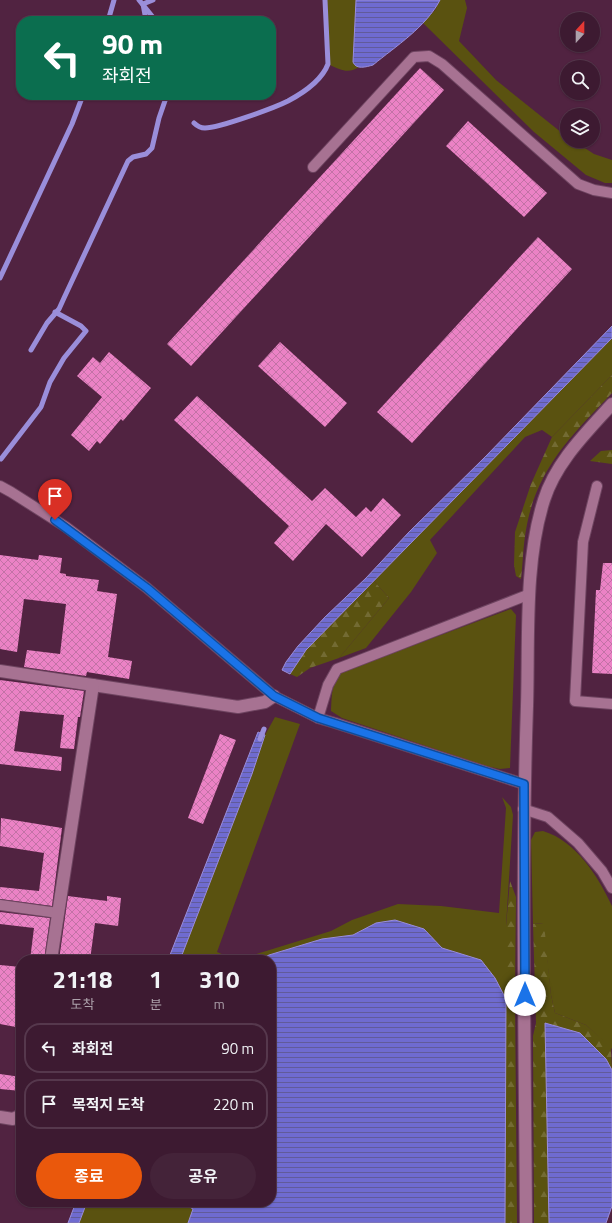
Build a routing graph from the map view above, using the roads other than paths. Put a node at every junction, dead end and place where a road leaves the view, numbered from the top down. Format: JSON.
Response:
{"nodes":[{"id":1,"x":314,"y":167,"type":"dead end"},
{"id":2,"x":612,"y":193,"type":"edge"},
{"id":3,"x":612,"y":404,"type":"edge"},
{"id":4,"x":0,"y":486,"type":"edge"},
{"id":5,"x":597,"y":486,"type":"dead end"},
{"id":6,"x":530,"y":594,"type":"junction"},
{"id":7,"x":0,"y":671,"type":"edge"},
{"id":8,"x":93,"y":685,"type":"junction"},
{"id":9,"x":274,"y":696,"type":"junction"},
{"id":10,"x":612,"y":704,"type":"edge"},
{"id":11,"x":318,"y":718,"type":"junction"},
{"id":12,"x":524,"y":784,"type":"junction"},
{"id":13,"x":523,"y":809,"type":"junction"},
{"id":14,"x":612,"y":888,"type":"edge"},
{"id":15,"x":0,"y":905,"type":"edge"},
{"id":16,"x":58,"y":913,"type":"junction"},
{"id":17,"x":52,"y":955,"type":"edge"},
{"id":18,"x":0,"y":1117,"type":"edge"},
{"id":19,"x":16,"y":1118,"type":"edge"},
{"id":20,"x":526,"y":1223,"type":"edge"}],
"edges":[{"from":1,"to":2,"type":"lane"},
{"from":3,"to":6,"type":"street"},
{"from":4,"to":9,"type":"lane"},
{"from":5,"to":10,"type":"lane"},
{"from":6,"to":11,"type":"lane"},
{"from":6,"to":12,"type":"street"},
{"from":7,"to":8,"type":"street"},
{"from":8,"to":9,"type":"street"},
{"from":8,"to":16,"type":"street"},
{"from":9,"to":11,"type":"lane"},
{"from":11,"to":12,"type":"lane"},
{"from":12,"to":13,"type":"street"},
{"from":13,"to":14,"type":"lane"},
{"from":13,"to":20,"type":"street"},
{"from":15,"to":16,"type":"lane"},
{"from":16,"to":17,"type":"street"},
{"from":18,"to":19,"type":"street"}]}
